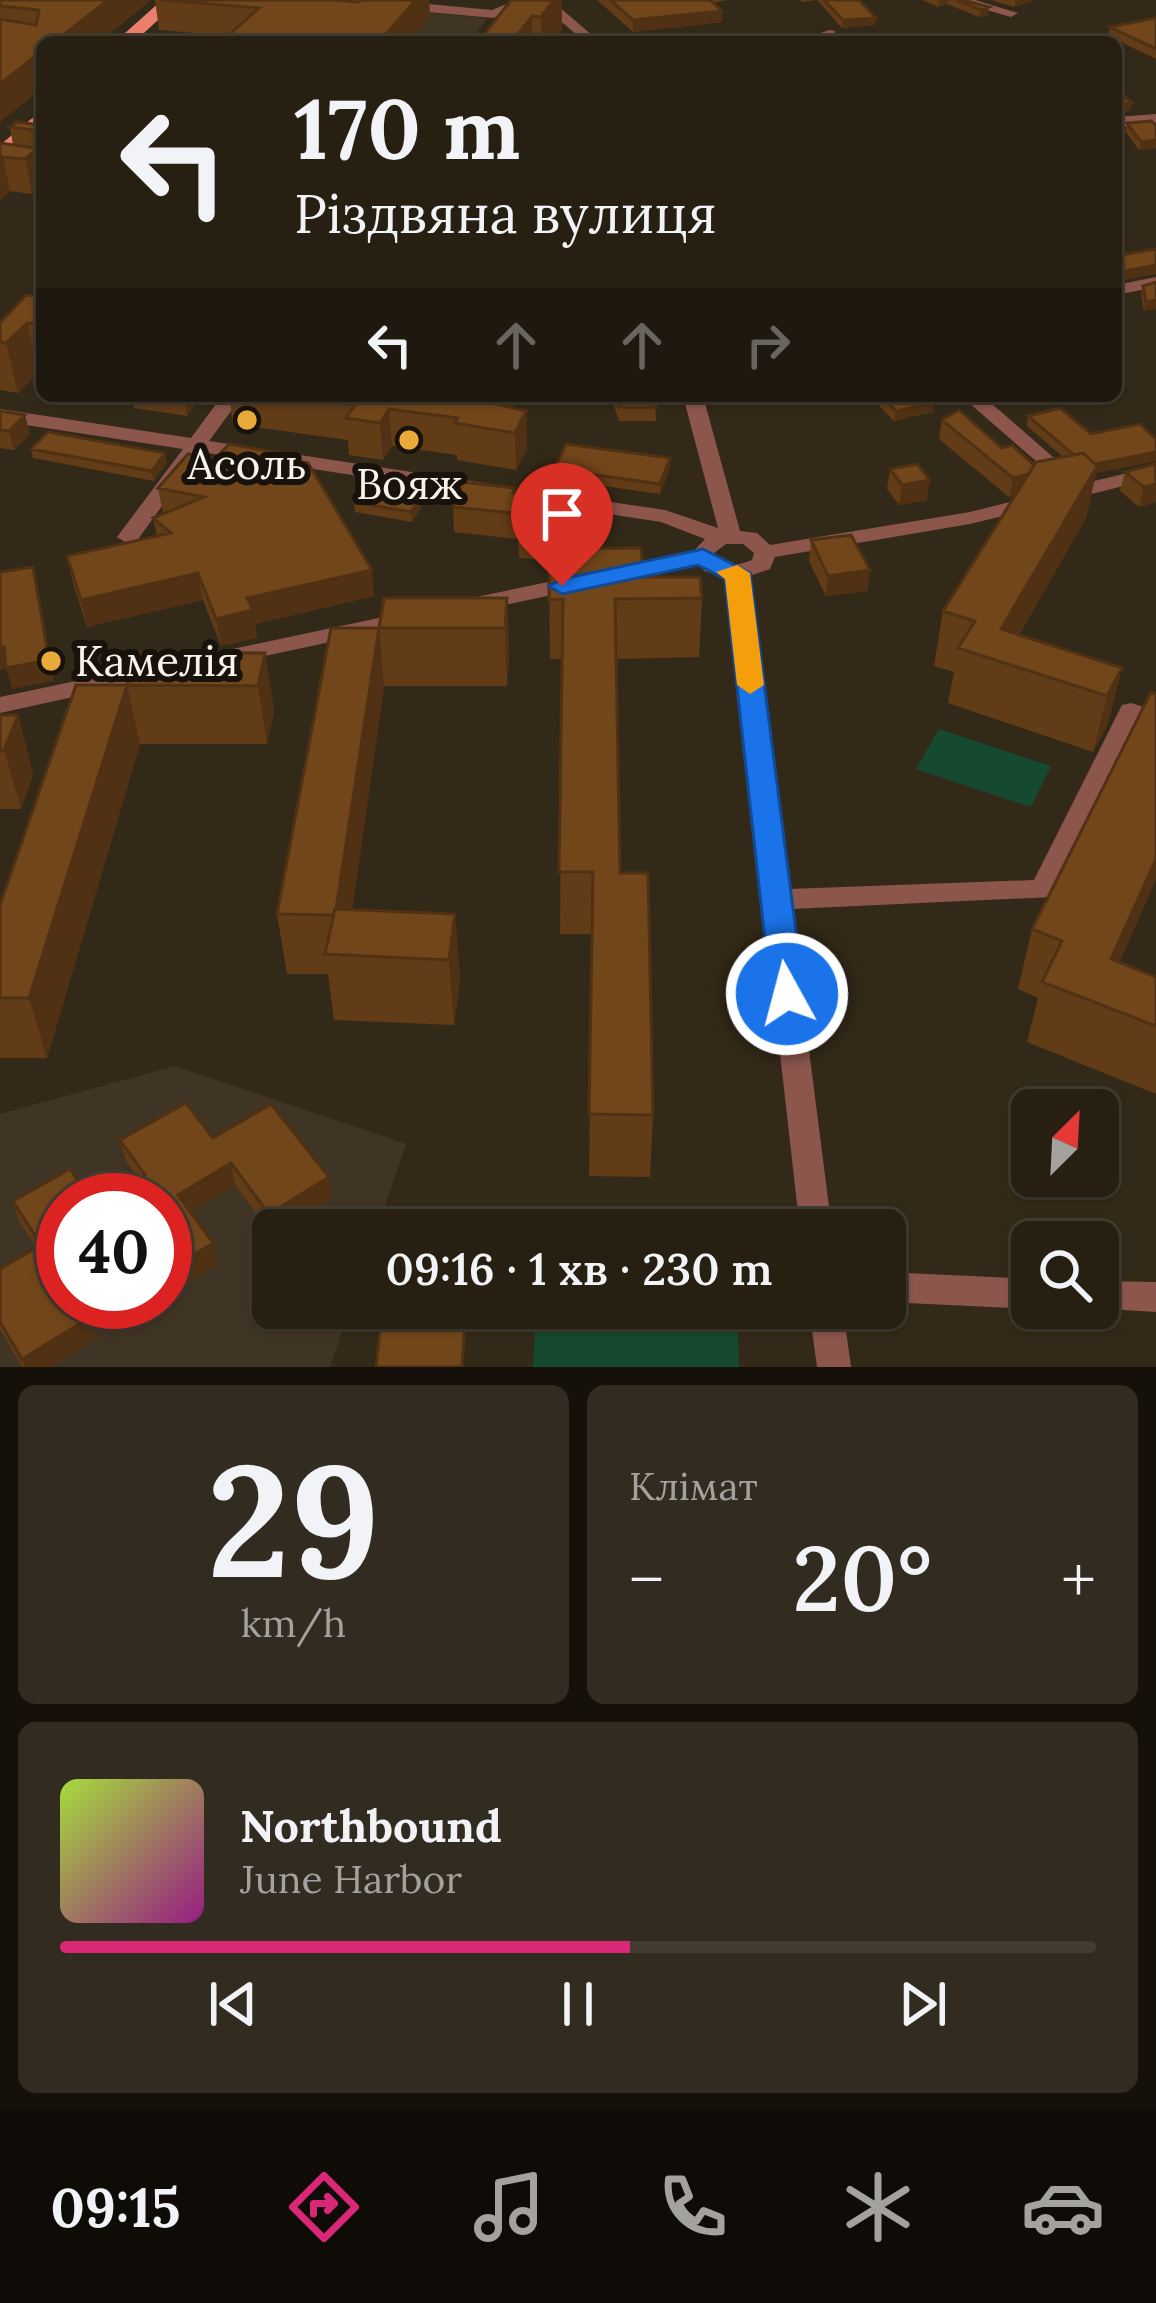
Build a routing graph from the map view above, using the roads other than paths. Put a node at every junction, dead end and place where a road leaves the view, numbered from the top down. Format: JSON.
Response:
{"nodes":[{"id":1,"x":172,"y":0,"type":"edge"},
{"id":2,"x":343,"y":0,"type":"edge"},
{"id":3,"x":528,"y":0,"type":"edge"},
{"id":4,"x":543,"y":0,"type":"edge"},
{"id":5,"x":959,"y":0,"type":"edge"},
{"id":6,"x":1011,"y":13,"type":"dead end"},
{"id":7,"x":830,"y":34,"type":"dead end"},
{"id":8,"x":131,"y":36,"type":"edge"},
{"id":9,"x":586,"y":36,"type":"edge"},
{"id":10,"x":822,"y":36,"type":"edge"},
{"id":11,"x":1156,"y":119,"type":"edge"},
{"id":12,"x":36,"y":122,"type":"edge"},
{"id":13,"x":1122,"y":122,"type":"edge"},
{"id":14,"x":0,"y":156,"type":"edge"},
{"id":15,"x":0,"y":168,"type":"edge"},
{"id":16,"x":21,"y":170,"type":"edge"},
{"id":17,"x":1156,"y":282,"type":"edge"},
{"id":18,"x":1122,"y":289,"type":"edge"},
{"id":19,"x":228,"y":402,"type":"edge"},
{"id":20,"x":694,"y":402,"type":"edge"},
{"id":21,"x":978,"y":402,"type":"edge"},
{"id":22,"x":0,"y":415,"type":"edge"},
{"id":23,"x":197,"y":447,"type":"junction"},
{"id":24,"x":1156,"y":472,"type":"edge"},
{"id":25,"x":1081,"y":491,"type":"junction"},
{"id":26,"x":726,"y":536,"type":"junction"},
{"id":27,"x":128,"y":537,"type":"edge"},
{"id":28,"x":765,"y":552,"type":"junction"},
{"id":29,"x":703,"y":556,"type":"junction"},
{"id":30,"x":737,"y":573,"type":"junction"},
{"id":31,"x":0,"y":705,"type":"edge"},
{"id":32,"x":1132,"y":712,"type":"edge"},
{"id":33,"x":776,"y":899,"type":"junction"},
{"id":34,"x":813,"y":1209,"type":"edge"},
{"id":35,"x":906,"y":1288,"type":"edge"},
{"id":36,"x":1011,"y":1293,"type":"edge"},
{"id":37,"x":1119,"y":1296,"type":"edge"},
{"id":38,"x":1156,"y":1297,"type":"edge"},
{"id":39,"x":829,"y":1329,"type":"edge"},
{"id":40,"x":834,"y":1367,"type":"edge"}],
"edges":[{"from":1,"to":8,"type":"main road"},
{"from":2,"to":3,"type":"street"},
{"from":4,"to":9,"type":"street"},
{"from":5,"to":6,"type":"street"},
{"from":7,"to":10,"type":"street"},
{"from":11,"to":13,"type":"street"},
{"from":12,"to":14,"type":"main road"},
{"from":15,"to":16,"type":"street"},
{"from":17,"to":18,"type":"street"},
{"from":19,"to":23,"type":"street"},
{"from":20,"to":26,"type":"street"},
{"from":21,"to":25,"type":"street"},
{"from":22,"to":23,"type":"street"},
{"from":23,"to":26,"type":"street"},
{"from":23,"to":27,"type":"street"},
{"from":24,"to":25,"type":"street"},
{"from":25,"to":28,"type":"street"},
{"from":26,"to":28,"type":"street"},
{"from":26,"to":29,"type":"street"},
{"from":28,"to":30,"type":"street"},
{"from":29,"to":30,"type":"street"},
{"from":29,"to":31,"type":"street"},
{"from":30,"to":33,"type":"street"},
{"from":32,"to":33,"type":"street"},
{"from":33,"to":34,"type":"street"},
{"from":35,"to":36,"type":"street"},
{"from":37,"to":38,"type":"street"},
{"from":39,"to":40,"type":"street"}]}
